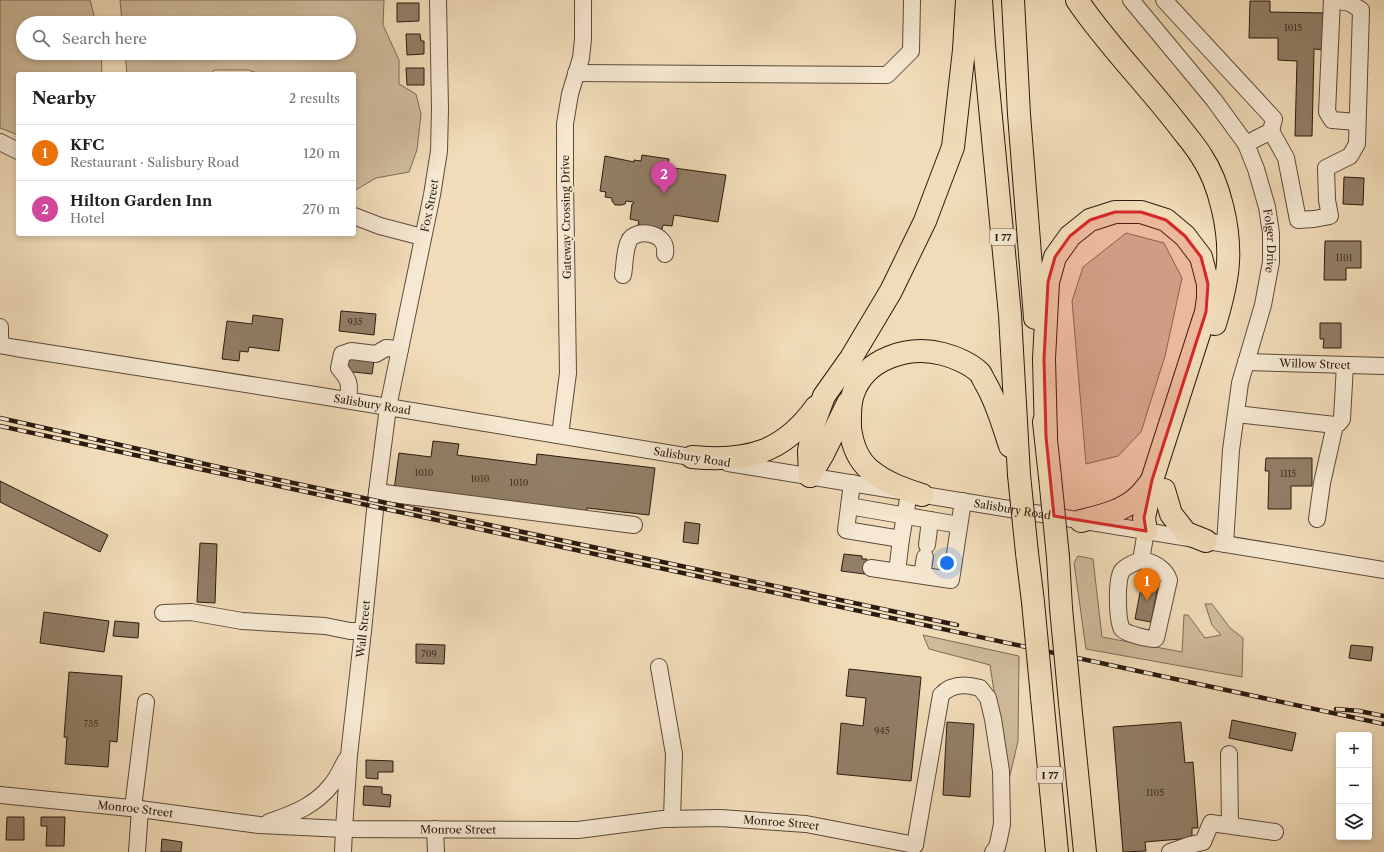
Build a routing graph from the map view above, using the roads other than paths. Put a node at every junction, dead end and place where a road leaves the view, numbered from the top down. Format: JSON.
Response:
{"nodes":[{"id":1,"x":438,"y":0,"type":"edge"},
{"id":2,"x":583,"y":0,"type":"edge"},
{"id":3,"x":912,"y":0,"type":"edge"},
{"id":4,"x":966,"y":0,"type":"edge"},
{"id":5,"x":981,"y":0,"type":"edge"},
{"id":6,"x":1013,"y":0,"type":"edge"},
{"id":7,"x":1077,"y":0,"type":"edge"},
{"id":8,"x":1133,"y":0,"type":"edge"},
{"id":9,"x":1164,"y":0,"type":"edge"},
{"id":10,"x":1332,"y":0,"type":"edge"},
{"id":11,"x":576,"y":73,"type":"junction"},
{"id":12,"x":1357,"y":122,"type":"junction"},
{"id":13,"x":1271,"y":131,"type":"junction"},
{"id":14,"x":0,"y":142,"type":"edge"},
{"id":15,"x":1246,"y":144,"type":"junction"},
{"id":16,"x":16,"y":150,"type":"edge"},
{"id":17,"x":356,"y":217,"type":"edge"},
{"id":18,"x":422,"y":237,"type":"junction"},
{"id":19,"x":665,"y":254,"type":"dead end"},
{"id":20,"x":623,"y":275,"type":"dead end"},
{"id":21,"x":0,"y":327,"type":"edge"},
{"id":22,"x":0,"y":345,"type":"edge"},
{"id":23,"x":400,"y":350,"type":"junction"},
{"id":24,"x":1246,"y":362,"type":"junction"},
{"id":25,"x":1345,"y":365,"type":"junction"},
{"id":26,"x":1384,"y":366,"type":"edge"},
{"id":27,"x":853,"y":394,"type":"junction"},
{"id":28,"x":824,"y":396,"type":"junction"},
{"id":29,"x":348,"y":400,"type":"junction"},
{"id":30,"x":388,"y":407,"type":"junction"},
{"id":31,"x":1236,"y":414,"type":"junction"},
{"id":32,"x":1335,"y":425,"type":"junction"},
{"id":33,"x":560,"y":435,"type":"junction"},
{"id":34,"x":1046,"y":437,"type":"junction"},
{"id":35,"x":692,"y":457,"type":"junction"},
{"id":36,"x":1019,"y":475,"type":"junction"},
{"id":37,"x":810,"y":476,"type":"junction"},
{"id":38,"x":852,"y":483,"type":"junction"},
{"id":39,"x":1158,"y":485,"type":"junction"},
{"id":40,"x":377,"y":492,"type":"junction"},
{"id":41,"x":916,"y":494,"type":"junction"},
{"id":42,"x":963,"y":501,"type":"junction"},
{"id":43,"x":849,"y":506,"type":"junction"},
{"id":44,"x":906,"y":516,"type":"junction"},
{"id":45,"x":1317,"y":519,"type":"dead end"},
{"id":46,"x":930,"y":520,"type":"junction"},
{"id":47,"x":1081,"y":521,"type":"junction"},
{"id":48,"x":634,"y":525,"type":"dead end"},
{"id":49,"x":959,"y":525,"type":"junction"},
{"id":50,"x":1146,"y":531,"type":"junction"},
{"id":51,"x":901,"y":539,"type":"junction"},
{"id":52,"x":1215,"y":543,"type":"junction"},
{"id":53,"x":1141,"y":560,"type":"junction"},
{"id":54,"x":872,"y":568,"type":"dead end"},
{"id":55,"x":1384,"y":570,"type":"edge"},
{"id":56,"x":897,"y":572,"type":"junction"},
{"id":57,"x":922,"y":575,"type":"junction"},
{"id":58,"x":164,"y":613,"type":"dead end"},
{"id":59,"x":363,"y":631,"type":"junction"},
{"id":60,"x":659,"y":667,"type":"dead end"},
{"id":61,"x":146,"y":702,"type":"dead end"},
{"id":62,"x":1229,"y":754,"type":"dead end"},
{"id":63,"x":349,"y":755,"type":"junction"},
{"id":64,"x":0,"y":795,"type":"edge"},
{"id":65,"x":137,"y":808,"type":"junction"},
{"id":66,"x":672,"y":819,"type":"junction"},
{"id":67,"x":259,"y":825,"type":"junction"},
{"id":68,"x":1230,"y":826,"type":"junction"},
{"id":69,"x":344,"y":829,"type":"junction"},
{"id":70,"x":435,"y":829,"type":"junction"},
{"id":71,"x":1275,"y":832,"type":"dead end"},
{"id":72,"x":919,"y":848,"type":"edge"},
{"id":73,"x":138,"y":852,"type":"edge"},
{"id":74,"x":343,"y":852,"type":"edge"},
{"id":75,"x":436,"y":852,"type":"edge"},
{"id":76,"x":993,"y":852,"type":"edge"},
{"id":77,"x":1057,"y":852,"type":"edge"},
{"id":78,"x":1085,"y":852,"type":"edge"},
{"id":79,"x":1170,"y":852,"type":"edge"}],
"edges":[{"from":1,"to":18,"type":"street","name":"Fox Street"},
{"from":2,"to":11,"type":"street","name":"Gateway Crossing Drive"},
{"from":3,"to":11,"type":"street"},
{"from":4,"to":28,"type":"highway"},
{"from":5,"to":36,"type":"highway","number":"I 77"},
{"from":6,"to":34,"type":"highway","number":"I 77"},
{"from":7,"to":39,"type":"highway"},
{"from":8,"to":15,"type":"street","name":"Folger Drive"},
{"from":9,"to":13,"type":"street"},
{"from":10,"to":12,"type":"street"},
{"from":10,"to":12,"type":"street"},
{"from":11,"to":33,"type":"street","name":"Gateway Crossing Drive"},
{"from":12,"to":13,"type":"street"},
{"from":13,"to":15,"type":"street"},
{"from":14,"to":16,"type":"street"},
{"from":15,"to":24,"type":"street","name":"Folger Drive"},
{"from":17,"to":18,"type":"street"},
{"from":18,"to":23,"type":"street","name":"Fox Street"},
{"from":19,"to":20,"type":"street"},
{"from":21,"to":22,"type":"street"},
{"from":22,"to":29,"type":"street","name":"Salisbury Road"},
{"from":23,"to":29,"type":"street"},
{"from":23,"to":30,"type":"street","name":"Fox Street"},
{"from":24,"to":25,"type":"street","name":"Willow Street"},
{"from":24,"to":31,"type":"street","name":"Folger Drive"},
{"from":25,"to":26,"type":"street","name":"Willow Street"},
{"from":25,"to":32,"type":"street"},
{"from":27,"to":36,"type":"highway"},
{"from":27,"to":37,"type":"highway"},
{"from":27,"to":41,"type":"highway"},
{"from":28,"to":35,"type":"highway"},
{"from":28,"to":37,"type":"highway"},
{"from":29,"to":30,"type":"street","name":"Salisbury Road"},
{"from":30,"to":33,"type":"street","name":"Salisbury Road"},
{"from":30,"to":40,"type":"street","name":"Wall Street"},
{"from":31,"to":32,"type":"street"},
{"from":31,"to":52,"type":"street","name":"Folger Drive"},
{"from":32,"to":45,"type":"street"},
{"from":33,"to":35,"type":"street","name":"Salisbury Road"},
{"from":34,"to":39,"type":"highway"},
{"from":34,"to":78,"type":"highway","number":"I 77","bridge":true},
{"from":35,"to":37,"type":"street","name":"Salisbury Road"},
{"from":36,"to":77,"type":"highway","number":"I 77","bridge":true},
{"from":37,"to":38,"type":"street","name":"Salisbury Road"},
{"from":38,"to":41,"type":"street","name":"Salisbury Road"},
{"from":38,"to":43,"type":"street"},
{"from":39,"to":47,"type":"highway"},
{"from":39,"to":50,"type":"highway"},
{"from":39,"to":52,"type":"highway"},
{"from":40,"to":48,"type":"street"},
{"from":40,"to":59,"type":"street","name":"Wall Street"},
{"from":41,"to":42,"type":"street","name":"Salisbury Road"},
{"from":41,"to":44,"type":"street"},
{"from":42,"to":47,"type":"street","name":"Salisbury Road"},
{"from":42,"to":49,"type":"street"},
{"from":43,"to":44,"type":"street"},
{"from":43,"to":51,"type":"street"},
{"from":44,"to":46,"type":"street"},
{"from":44,"to":51,"type":"street"},
{"from":46,"to":49,"type":"street"},
{"from":46,"to":57,"type":"street"},
{"from":47,"to":50,"type":"street","name":"Salisbury Road"},
{"from":49,"to":57,"type":"street"},
{"from":50,"to":52,"type":"street","name":"Salisbury Road"},
{"from":50,"to":53,"type":"street"},
{"from":51,"to":56,"type":"street"},
{"from":52,"to":55,"type":"street","name":"Salisbury Road"},
{"from":53,"to":53,"type":"street"},
{"from":54,"to":56,"type":"street"},
{"from":56,"to":57,"type":"street"},
{"from":58,"to":59,"type":"street"},
{"from":59,"to":63,"type":"street","name":"Wall Street"},
{"from":60,"to":66,"type":"street"},
{"from":61,"to":65,"type":"street"},
{"from":62,"to":68,"type":"street"},
{"from":63,"to":67,"type":"street"},
{"from":63,"to":69,"type":"street","name":"Wall Street"},
{"from":64,"to":65,"type":"street","name":"Monroe Street"},
{"from":65,"to":67,"type":"street","name":"Monroe Street"},
{"from":65,"to":73,"type":"street"},
{"from":66,"to":70,"type":"street","name":"Monroe Street"},
{"from":66,"to":72,"type":"street","name":"Monroe Street"},
{"from":67,"to":69,"type":"street","name":"Monroe Street"},
{"from":68,"to":71,"type":"street"},
{"from":68,"to":79,"type":"street"},
{"from":69,"to":70,"type":"street","name":"Monroe Street"},
{"from":69,"to":74,"type":"street","name":"Wall Street"},
{"from":70,"to":75,"type":"street"},
{"from":72,"to":76,"type":"street"}]}
